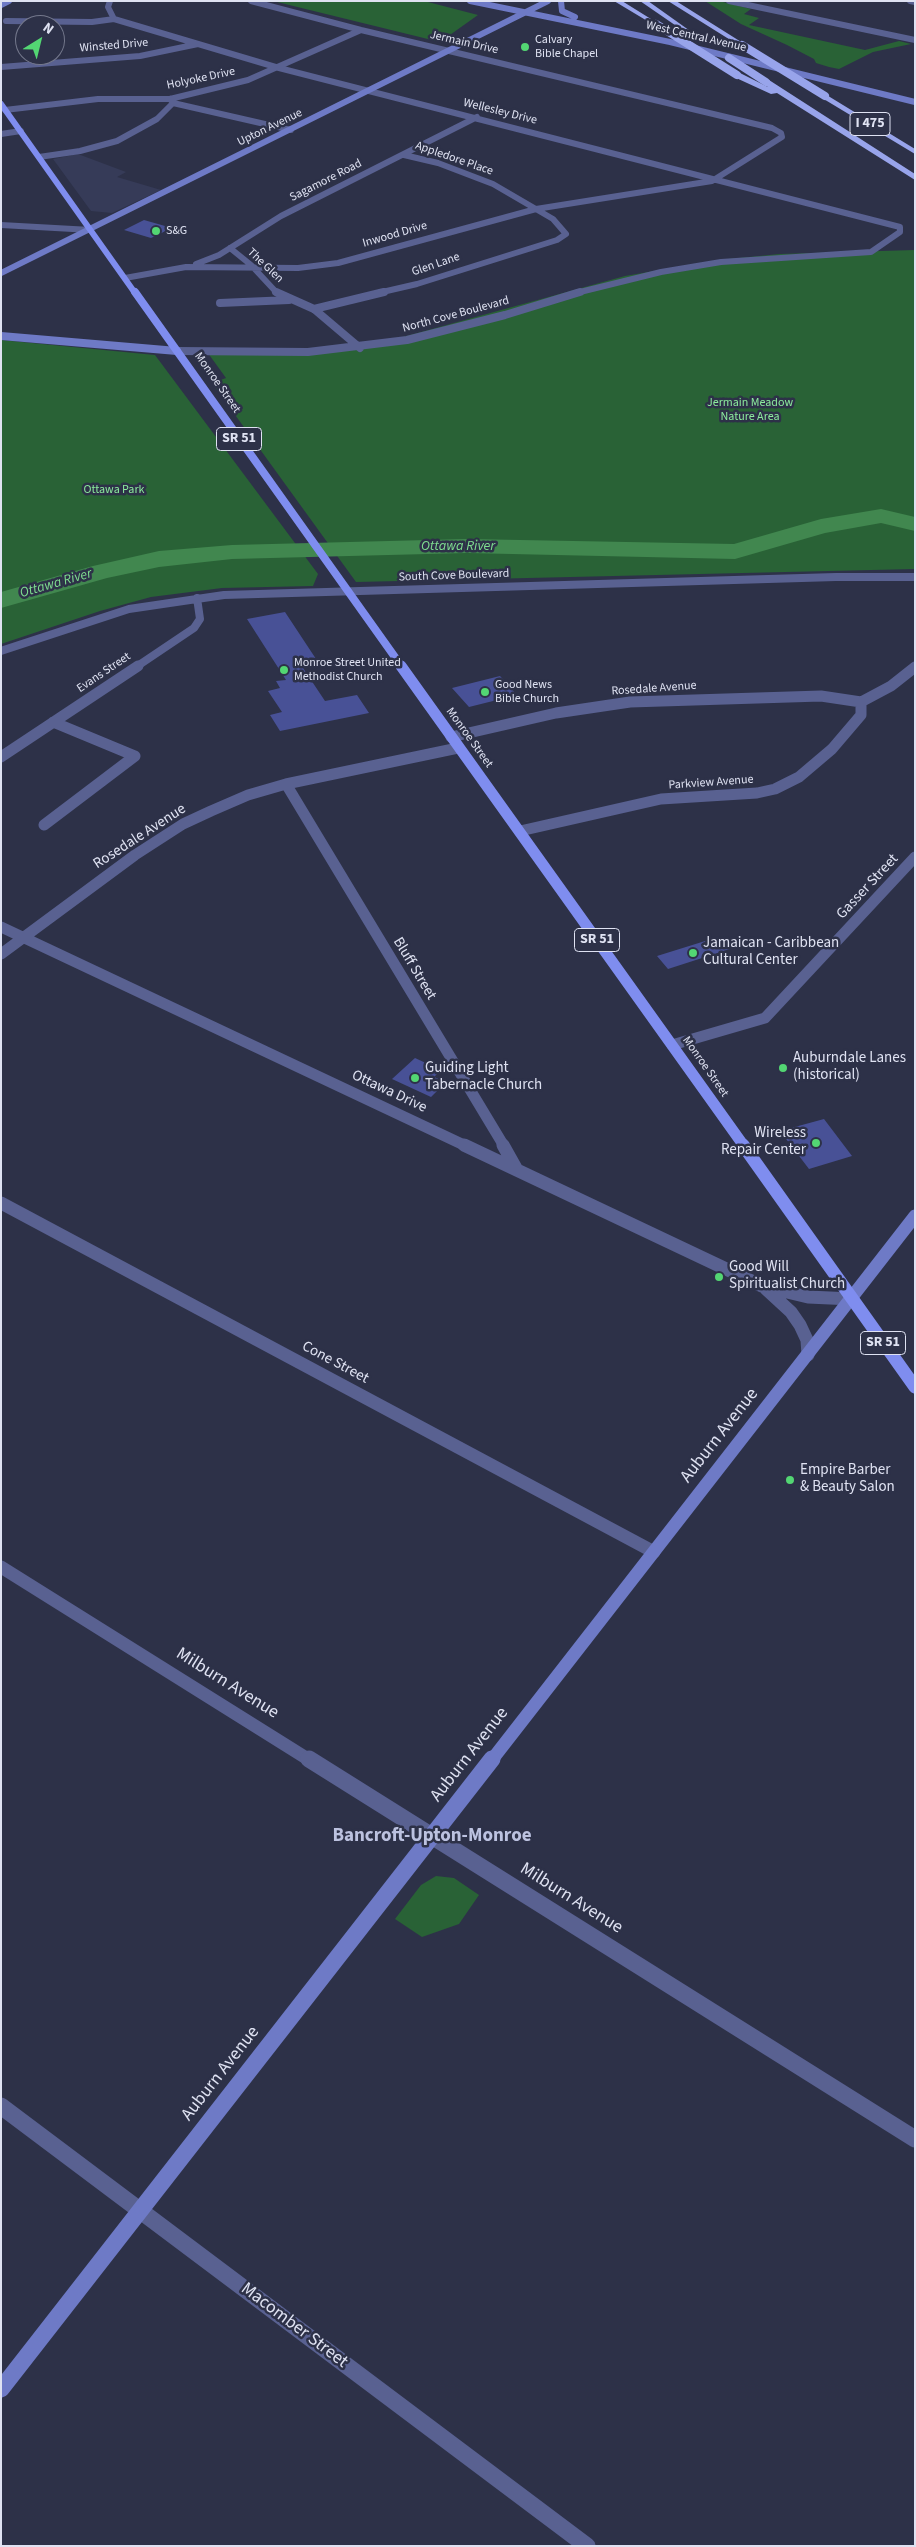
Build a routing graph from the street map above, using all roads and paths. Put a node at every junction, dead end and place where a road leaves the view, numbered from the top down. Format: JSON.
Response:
{"nodes":[{"id":1,"x":9,"y":1,"type":"edge"},
{"id":2,"x":110,"y":1,"type":"edge"},
{"id":3,"x":251,"y":1,"type":"edge"},
{"id":4,"x":470,"y":1,"type":"edge"},
{"id":5,"x":548,"y":1,"type":"edge"},
{"id":6,"x":561,"y":1,"type":"edge"},
{"id":7,"x":617,"y":1,"type":"edge"},
{"id":8,"x":643,"y":1,"type":"edge"},
{"id":9,"x":671,"y":1,"type":"edge"},
{"id":10,"x":729,"y":1,"type":"edge"},
{"id":11,"x":910,"y":1,"type":"edge"},
{"id":12,"x":915,"y":2,"type":"edge"},
{"id":13,"x":1,"y":5,"type":"edge"},
{"id":14,"x":526,"y":12,"type":"junction"},
{"id":15,"x":712,"y":17,"type":"dead end"},
{"id":16,"x":114,"y":19,"type":"junction"},
{"id":17,"x":6,"y":21,"type":"dead end"},
{"id":18,"x":586,"y":24,"type":"junction"},
{"id":19,"x":361,"y":30,"type":"junction"},
{"id":20,"x":729,"y":37,"type":"junction"},
{"id":21,"x":698,"y":38,"type":"dead end"},
{"id":22,"x":915,"y":40,"type":"edge"},
{"id":23,"x":706,"y":43,"type":"dead end"},
{"id":24,"x":198,"y":44,"type":"junction"},
{"id":25,"x":450,"y":51,"type":"junction"},
{"id":26,"x":1,"y":67,"type":"edge"},
{"id":27,"x":279,"y":68,"type":"junction"},
{"id":28,"x":372,"y":91,"type":"junction"},
{"id":29,"x":784,"y":94,"type":"junction"},
{"id":30,"x":172,"y":101,"type":"junction"},
{"id":31,"x":915,"y":102,"type":"edge"},
{"id":32,"x":3,"y":107,"type":"edge"},
{"id":33,"x":477,"y":117,"type":"junction"},
{"id":34,"x":291,"y":130,"type":"junction"},
{"id":35,"x":21,"y":131,"type":"junction"},
{"id":36,"x":1,"y":134,"type":"edge"},
{"id":37,"x":779,"y":139,"type":"joint"},
{"id":38,"x":915,"y":152,"type":"edge"},
{"id":39,"x":404,"y":155,"type":"junction"},
{"id":40,"x":39,"y":157,"type":"junction"},
{"id":41,"x":671,"y":167,"type":"junction"},
{"id":42,"x":717,"y":178,"type":"junction"},
{"id":43,"x":915,"y":178,"type":"edge"},
{"id":44,"x":669,"y":188,"type":"junction"},
{"id":45,"x":536,"y":209,"type":"junction"},
{"id":46,"x":1,"y":225,"type":"edge"},
{"id":47,"x":900,"y":228,"type":"joint"},
{"id":48,"x":91,"y":230,"type":"junction"},
{"id":49,"x":563,"y":237,"type":"joint"},
{"id":50,"x":230,"y":248,"type":"junction"},
{"id":51,"x":186,"y":267,"type":"junction"},
{"id":52,"x":253,"y":268,"type":"junction"},
{"id":53,"x":1,"y":273,"type":"edge"},
{"id":54,"x":125,"y":278,"type":"junction"},
{"id":55,"x":289,"y":300,"type":"junction"},
{"id":56,"x":220,"y":303,"type":"dead end"},
{"id":57,"x":314,"y":310,"type":"junction"},
{"id":58,"x":1,"y":336,"type":"edge"},
{"id":59,"x":360,"y":348,"type":"junction"},
{"id":60,"x":177,"y":351,"type":"junction"},
{"id":61,"x":915,"y":577,"type":"edge"},
{"id":62,"x":344,"y":586,"type":"junction"},
{"id":63,"x":197,"y":598,"type":"junction"},
{"id":64,"x":1,"y":651,"type":"edge"},
{"id":65,"x":915,"y":667,"type":"edge"},
{"id":66,"x":861,"y":702,"type":"junction"},
{"id":67,"x":53,"y":722,"type":"junction"},
{"id":68,"x":451,"y":737,"type":"junction"},
{"id":69,"x":458,"y":748,"type":"junction"},
{"id":70,"x":1,"y":756,"type":"edge"},
{"id":71,"x":286,"y":784,"type":"junction"},
{"id":72,"x":44,"y":825,"type":"dead end"},
{"id":73,"x":520,"y":831,"type":"junction"},
{"id":74,"x":915,"y":857,"type":"edge"},
{"id":75,"x":1,"y":927,"type":"edge"},
{"id":76,"x":24,"y":938,"type":"junction"},
{"id":77,"x":1,"y":954,"type":"edge"},
{"id":78,"x":672,"y":1045,"type":"junction"},
{"id":79,"x":517,"y":1170,"type":"junction"},
{"id":80,"x":1,"y":1203,"type":"edge"},
{"id":81,"x":915,"y":1216,"type":"edge"},
{"id":82,"x":762,"y":1286,"type":"junction"},
{"id":83,"x":852,"y":1299,"type":"junction"},
{"id":84,"x":808,"y":1355,"type":"junction"},
{"id":85,"x":915,"y":1387,"type":"edge"},
{"id":86,"x":654,"y":1552,"type":"junction"},
{"id":87,"x":1,"y":1567,"type":"edge"},
{"id":88,"x":432,"y":1836,"type":"junction"},
{"id":89,"x":1,"y":2106,"type":"edge"},
{"id":90,"x":915,"y":2139,"type":"edge"},
{"id":91,"x":140,"y":2210,"type":"junction"},
{"id":92,"x":1,"y":2389,"type":"edge"},
{"id":93,"x":587,"y":2546,"type":"edge"}],
"edges":[{"from":1,"to":13,"type":"street"},
{"from":2,"to":16,"type":"street"},
{"from":3,"to":19,"type":"street","name":"Jermain Drive"},
{"from":4,"to":14,"type":"street","name":"West Central Avenue"},
{"from":5,"to":14,"type":"street","name":"Upton Avenue"},
{"from":6,"to":18,"type":"street"},
{"from":7,"to":29,"type":"highway","bridge":true},
{"from":8,"to":21,"type":"highway"},
{"from":9,"to":20,"type":"highway","number":"I 475"},
{"from":10,"to":22,"type":"street"},
{"from":11,"to":12,"type":"street"},
{"from":14,"to":18,"type":"street","name":"West Central Avenue"},
{"from":14,"to":25,"type":"street","name":"Upton Avenue"},
{"from":15,"to":20,"type":"highway"},
{"from":16,"to":17,"type":"street"},
{"from":16,"to":24,"type":"street","name":"Wellesley Drive"},
{"from":18,"to":31,"type":"street","name":"West Central Avenue"},
{"from":19,"to":25,"type":"street","name":"Jermain Drive"},
{"from":19,"to":27,"type":"street","name":"Holyoke Drive"},
{"from":20,"to":38,"type":"highway","number":"I 475","bridge":true},
{"from":23,"to":29,"type":"highway","number":"I 475","bridge":true},
{"from":24,"to":26,"type":"street","name":"Winsted Drive"},
{"from":24,"to":27,"type":"street","name":"Wellesley Drive"},
{"from":25,"to":28,"type":"street","name":"Upton Avenue"},
{"from":25,"to":37,"type":"street","name":"Jermain Drive"},
{"from":27,"to":28,"type":"street","name":"Wellesley Drive"},
{"from":27,"to":30,"type":"street","name":"Holyoke Drive"},
{"from":28,"to":33,"type":"street","name":"Wellesley Drive"},
{"from":28,"to":34,"type":"street","name":"Upton Avenue"},
{"from":29,"to":43,"type":"highway","number":"I 475"},
{"from":30,"to":32,"type":"street","name":"Holyoke Drive"},
{"from":30,"to":34,"type":"street"},
{"from":30,"to":40,"type":"street"},
{"from":32,"to":35,"type":"main road","name":"Monroe Street","number":"SR 51"},
{"from":33,"to":39,"type":"street","name":"Sagamore Road"},
{"from":33,"to":41,"type":"street","name":"Wellesley Drive"},
{"from":34,"to":48,"type":"street","name":"Upton Avenue"},
{"from":35,"to":36,"type":"street"},
{"from":35,"to":40,"type":"main road","name":"Monroe Street","number":"SR 51"},
{"from":37,"to":42,"type":"street","name":"Inwood Drive"},
{"from":39,"to":45,"type":"street","name":"Appledore Place"},
{"from":39,"to":50,"type":"street","name":"Sagamore Road"},
{"from":40,"to":48,"type":"main road","name":"Monroe Street","number":"SR 51"},
{"from":41,"to":42,"type":"street","name":"Wellesley Drive"},
{"from":41,"to":44,"type":"street"},
{"from":42,"to":44,"type":"street","name":"Inwood Drive"},
{"from":42,"to":47,"type":"street","name":"Wellesley Drive"},
{"from":44,"to":45,"type":"street","name":"Inwood Drive"},
{"from":45,"to":49,"type":"street","name":"Appledore Place"},
{"from":45,"to":52,"type":"street","name":"Inwood Drive"},
{"from":46,"to":48,"type":"street"},
{"from":47,"to":59,"type":"street","name":"North Cove Boulevard"},
{"from":48,"to":53,"type":"street","name":"Upton Avenue"},
{"from":48,"to":54,"type":"main road","name":"Monroe Street","number":"SR 51"},
{"from":49,"to":57,"type":"street","name":"Glen Lane"},
{"from":50,"to":51,"type":"street","name":"Sagamore Road"},
{"from":50,"to":52,"type":"street","name":"The Glen"},
{"from":51,"to":52,"type":"street","name":"Inwood Drive"},
{"from":51,"to":54,"type":"street","name":"Inwood Drive"},
{"from":52,"to":55,"type":"street","name":"The Glen"},
{"from":54,"to":60,"type":"main road","name":"Monroe Street","number":"SR 51"},
{"from":55,"to":56,"type":"street"},
{"from":55,"to":57,"type":"street","name":"The Glen"},
{"from":57,"to":59,"type":"street","name":"The Glen"},
{"from":58,"to":60,"type":"street","name":"North Cove Boulevard"},
{"from":59,"to":60,"type":"street","name":"North Cove Boulevard"},
{"from":60,"to":62,"type":"main road","name":"Monroe Street","number":"SR 51"},
{"from":61,"to":62,"type":"street","name":"South Cove Boulevard"},
{"from":62,"to":63,"type":"street","name":"South Cove Boulevard"},
{"from":62,"to":68,"type":"main road","name":"Monroe Street","number":"SR 51"},
{"from":63,"to":64,"type":"street","name":"South Cove Boulevard"},
{"from":63,"to":67,"type":"street","name":"Evans Street"},
{"from":65,"to":66,"type":"street"},
{"from":66,"to":68,"type":"street","name":"Rosedale Avenue"},
{"from":66,"to":73,"type":"street","name":"Parkview Avenue"},
{"from":67,"to":70,"type":"street","name":"Evans Street"},
{"from":67,"to":72,"type":"street"},
{"from":68,"to":69,"type":"main road","name":"Monroe Street","number":"SR 51"},
{"from":69,"to":71,"type":"street","name":"Rosedale Avenue"},
{"from":69,"to":73,"type":"main road","name":"Monroe Street","number":"SR 51"},
{"from":71,"to":76,"type":"street","name":"Rosedale Avenue"},
{"from":71,"to":79,"type":"street","name":"Bluff Street"},
{"from":73,"to":78,"type":"main road","name":"Monroe Street","number":"SR 51"},
{"from":74,"to":78,"type":"street","name":"Gasser Street"},
{"from":75,"to":76,"type":"street","name":"Ottawa Drive"},
{"from":76,"to":77,"type":"street","name":"Rosedale Avenue"},
{"from":76,"to":79,"type":"street","name":"Ottawa Drive"},
{"from":78,"to":83,"type":"main road","name":"Monroe Street","number":"SR 51"},
{"from":79,"to":82,"type":"street","name":"Ottawa Drive"},
{"from":80,"to":86,"type":"street","name":"Cone Street"},
{"from":81,"to":83,"type":"street","name":"Auburn Avenue"},
{"from":82,"to":83,"type":"street","name":"Ottawa Drive"},
{"from":82,"to":84,"type":"street","name":"Ottawa Drive"},
{"from":83,"to":84,"type":"street","name":"Auburn Avenue"},
{"from":83,"to":85,"type":"main road","name":"Monroe Street","number":"SR 51"},
{"from":84,"to":86,"type":"street","name":"Auburn Avenue"},
{"from":86,"to":88,"type":"street","name":"Auburn Avenue"},
{"from":87,"to":88,"type":"street","name":"Milburn Avenue"},
{"from":88,"to":90,"type":"street","name":"Milburn Avenue"},
{"from":88,"to":91,"type":"street","name":"Auburn Avenue"},
{"from":89,"to":91,"type":"street","name":"Macomber Street"},
{"from":91,"to":92,"type":"street","name":"Auburn Avenue"},
{"from":91,"to":93,"type":"street","name":"Macomber Street"}]}
